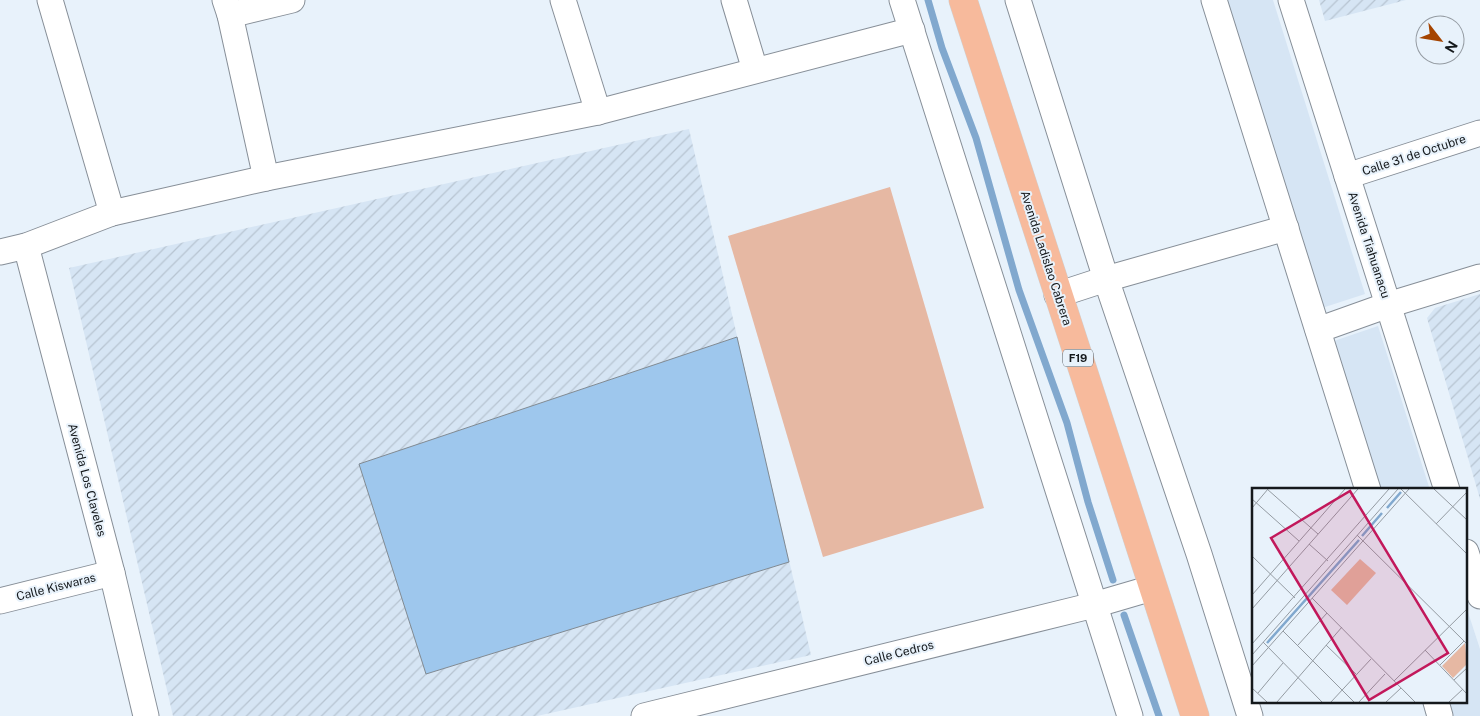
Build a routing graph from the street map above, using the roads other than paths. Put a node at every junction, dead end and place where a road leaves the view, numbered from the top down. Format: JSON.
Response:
{"nodes":[{"id":1,"x":50,"y":0,"type":"edge"},
{"id":2,"x":292,"y":0,"type":"edge"},
{"id":3,"x":563,"y":0,"type":"edge"},
{"id":4,"x":734,"y":0,"type":"edge"},
{"id":5,"x":902,"y":0,"type":"edge"},
{"id":6,"x":963,"y":0,"type":"edge"},
{"id":7,"x":1018,"y":0,"type":"edge"},
{"id":8,"x":1214,"y":0,"type":"edge"},
{"id":9,"x":1291,"y":0,"type":"edge"},
{"id":10,"x":227,"y":8,"type":"edge"},
{"id":11,"x":912,"y":30,"type":"junction"},
{"id":12,"x":756,"y":70,"type":"junction"},
{"id":13,"x":598,"y":112,"type":"junction"},
{"id":14,"x":1480,"y":133,"type":"edge"},
{"id":15,"x":1347,"y":176,"type":"junction"},
{"id":16,"x":266,"y":178,"type":"junction"},
{"id":17,"x":112,"y":213,"type":"junction"},
{"id":18,"x":1286,"y":228,"type":"junction"},
{"id":19,"x":26,"y":246,"type":"junction"},
{"id":20,"x":0,"y":252,"type":"edge"},
{"id":21,"x":1480,"y":277,"type":"edge"},
{"id":22,"x":1106,"y":278,"type":"junction"},
{"id":23,"x":1057,"y":295,"type":"junction"},
{"id":24,"x":1388,"y":305,"type":"junction"},
{"id":25,"x":1318,"y":330,"type":"junction"},
{"id":26,"x":1367,"y":488,"type":"edge"},
{"id":27,"x":1445,"y":488,"type":"edge"},
{"id":28,"x":1468,"y":558,"type":"edge"},
{"id":29,"x":112,"y":573,"type":"junction"},
{"id":30,"x":1152,"y":588,"type":"junction"},
{"id":31,"x":1480,"y":596,"type":"edge"},
{"id":32,"x":0,"y":601,"type":"edge"},
{"id":33,"x":1094,"y":605,"type":"junction"},
{"id":34,"x":146,"y":716,"type":"edge"},
{"id":35,"x":644,"y":716,"type":"edge"},
{"id":36,"x":1130,"y":716,"type":"edge"},
{"id":37,"x":1195,"y":716,"type":"edge"},
{"id":38,"x":1250,"y":716,"type":"edge"}],
"edges":[{"from":1,"to":17,"type":"street"},
{"from":2,"to":10,"type":"street"},
{"from":3,"to":13,"type":"street"},
{"from":4,"to":12,"type":"street"},
{"from":5,"to":11,"type":"street"},
{"from":6,"to":23,"type":"highway","name":"Avenida Ladislao Cabrera","number":"F19"},
{"from":7,"to":22,"type":"street"},
{"from":8,"to":18,"type":"street"},
{"from":9,"to":15,"type":"street","name":"Avenida Tiahuanacu"},
{"from":10,"to":16,"type":"street"},
{"from":11,"to":12,"type":"street"},
{"from":11,"to":33,"type":"street"},
{"from":12,"to":13,"type":"street"},
{"from":13,"to":16,"type":"street"},
{"from":14,"to":15,"type":"street","name":"Calle 31 de Octubre"},
{"from":15,"to":24,"type":"street","name":"Avenida Tiahuanacu"},
{"from":16,"to":17,"type":"street"},
{"from":17,"to":19,"type":"street"},
{"from":18,"to":22,"type":"street"},
{"from":18,"to":25,"type":"street"},
{"from":19,"to":20,"type":"street"},
{"from":19,"to":29,"type":"street","name":"Avenida Los Claveles"},
{"from":21,"to":24,"type":"street"},
{"from":22,"to":23,"type":"street"},
{"from":22,"to":38,"type":"street"},
{"from":23,"to":30,"type":"highway","name":"Avenida Ladislao Cabrera","number":"F19"},
{"from":24,"to":25,"type":"street"},
{"from":24,"to":27,"type":"street","name":"Avenida Tiahuanacu"},
{"from":25,"to":26,"type":"street"},
{"from":28,"to":31,"type":"street"},
{"from":29,"to":32,"type":"street","name":"Calle Kiswaras"},
{"from":29,"to":34,"type":"street","name":"Avenida Los Claveles"},
{"from":30,"to":33,"type":"street","name":"Calle Cedros"},
{"from":30,"to":37,"type":"highway","name":"Avenida Ladislao Cabrera","number":"F19"},
{"from":33,"to":35,"type":"street","name":"Calle Cedros"},
{"from":33,"to":36,"type":"street"}]}
